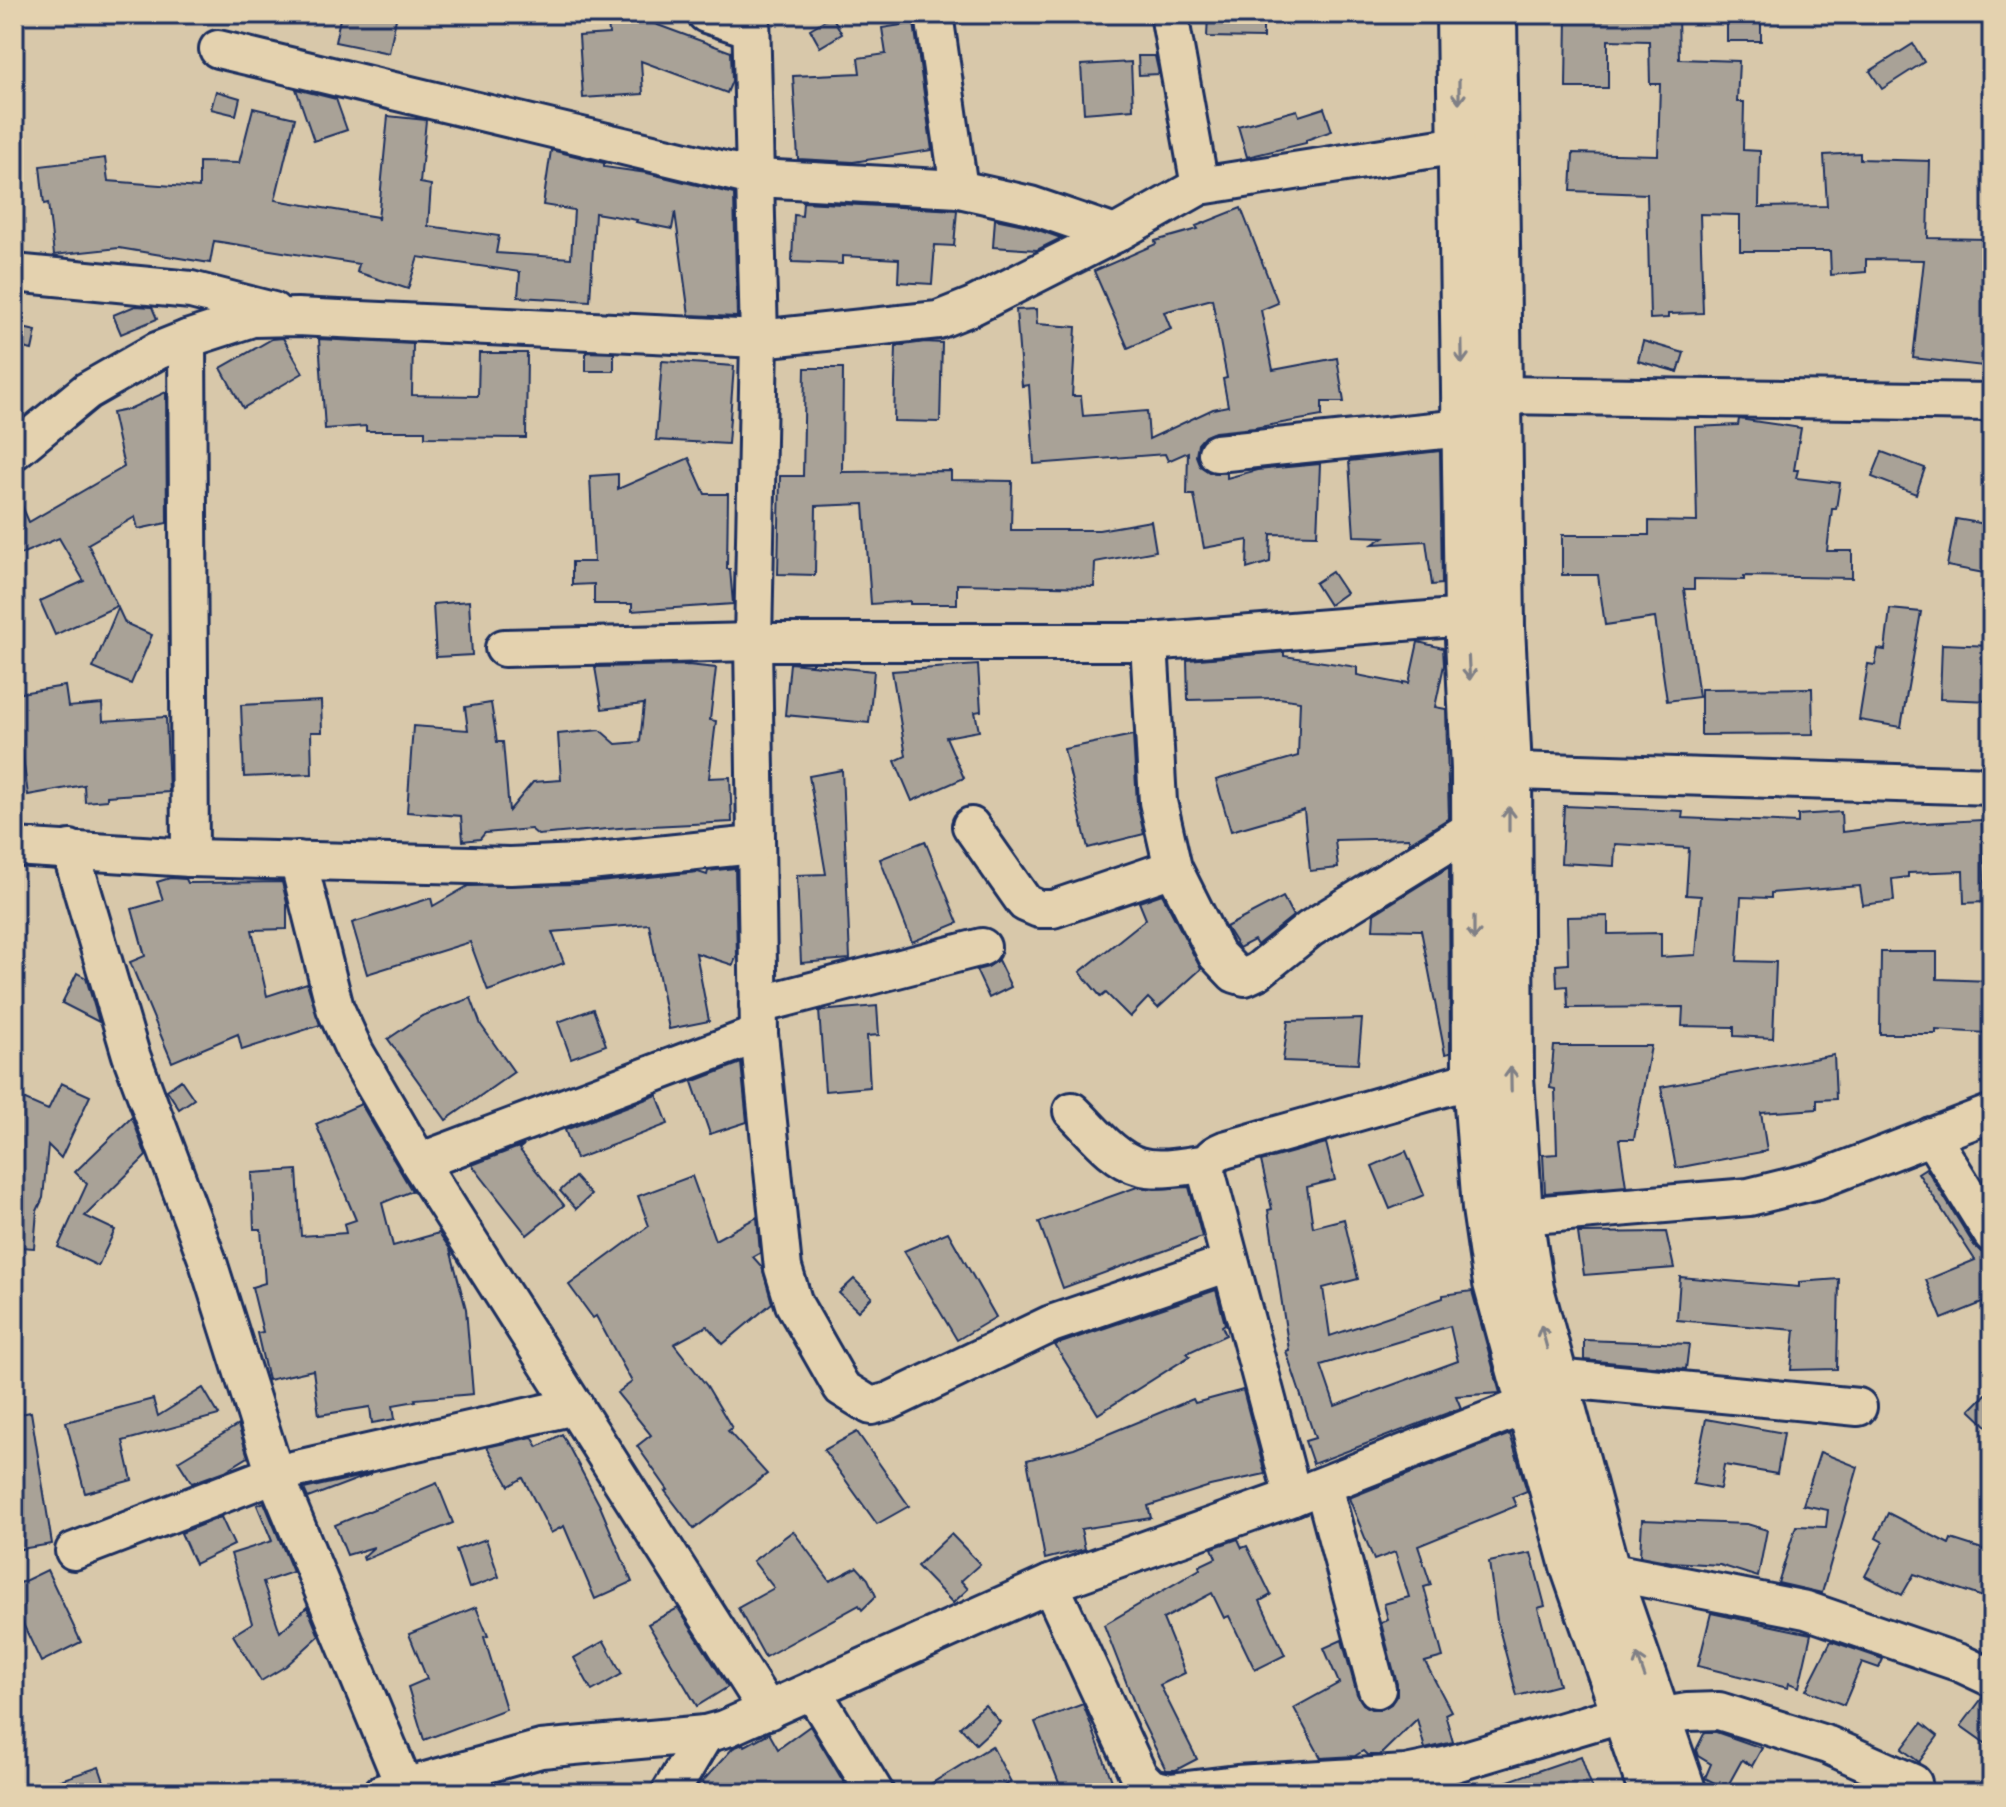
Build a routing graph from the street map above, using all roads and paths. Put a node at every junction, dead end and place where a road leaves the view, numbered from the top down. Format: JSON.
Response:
{"nodes":[{"id":1,"x":706,"y":14,"type":"edge"},
{"id":2,"x":934,"y":14,"type":"edge"},
{"id":3,"x":1169,"y":14,"type":"edge"},
{"id":4,"x":1459,"y":14,"type":"edge"},
{"id":5,"x":1494,"y":14,"type":"edge"},
{"id":6,"x":751,"y":21,"type":"edge"},
{"id":7,"x":218,"y":49,"type":"dead end"},
{"id":8,"x":1459,"y":145,"type":"junction"},
{"id":9,"x":757,"y":178,"type":"junction"},
{"id":10,"x":1200,"y":186,"type":"junction"},
{"id":11,"x":959,"y":189,"type":"junction"},
{"id":12,"x":1115,"y":234,"type":"junction"},
{"id":13,"x":14,"y":273,"type":"edge"},
{"id":14,"x":297,"y":317,"type":"junction"},
{"id":15,"x":187,"y":339,"type":"junction"},
{"id":16,"x":759,"y":339,"type":"junction"},
{"id":17,"x":1498,"y":395,"type":"junction"},
{"id":18,"x":1992,"y":402,"type":"edge"},
{"id":19,"x":1463,"y":428,"type":"junction"},
{"id":20,"x":14,"y":451,"type":"edge"},
{"id":21,"x":1217,"y":453,"type":"dead end"},
{"id":22,"x":1467,"y":617,"type":"junction"},
{"id":23,"x":753,"y":642,"type":"junction"},
{"id":24,"x":1149,"y":642,"type":"junction"},
{"id":25,"x":504,"y":648,"type":"dead end"},
{"id":26,"x":1491,"y":770,"type":"junction"},
{"id":27,"x":1992,"y":786,"type":"edge"},
{"id":28,"x":971,"y":826,"type":"dead end"},
{"id":29,"x":1473,"y":828,"type":"junction"},
{"id":30,"x":754,"y":845,"type":"junction"},
{"id":31,"x":14,"y":847,"type":"edge"},
{"id":32,"x":70,"y":849,"type":"junction"},
{"id":33,"x":190,"y":858,"type":"junction"},
{"id":34,"x":298,"y":860,"type":"junction"},
{"id":35,"x":1173,"y":868,"type":"junction"},
{"id":36,"x":982,"y":947,"type":"dead end"},
{"id":37,"x":759,"y":1020,"type":"junction"},
{"id":38,"x":1475,"y":1079,"type":"junction"},
{"id":39,"x":1072,"y":1111,"type":"dead end"},
{"id":40,"x":1992,"y":1113,"type":"edge"},
{"id":41,"x":1931,"y":1136,"type":"junction"},
{"id":42,"x":419,"y":1162,"type":"junction"},
{"id":43,"x":1208,"y":1163,"type":"junction"},
{"id":44,"x":1520,"y":1216,"type":"junction"},
{"id":45,"x":1992,"y":1234,"type":"edge"},
{"id":46,"x":1229,"y":1263,"type":"junction"},
{"id":47,"x":1542,"y":1391,"type":"junction"},
{"id":48,"x":575,"y":1406,"type":"junction"},
{"id":49,"x":1858,"y":1407,"type":"dead end"},
{"id":50,"x":275,"y":1474,"type":"junction"},
{"id":51,"x":1308,"y":1492,"type":"junction"},
{"id":52,"x":74,"y":1551,"type":"dead end"},
{"id":53,"x":1607,"y":1571,"type":"junction"},
{"id":54,"x":1050,"y":1584,"type":"junction"},
{"id":55,"x":1992,"y":1678,"type":"edge"},
{"id":56,"x":1377,"y":1689,"type":"dead end"},
{"id":57,"x":812,"y":1690,"type":"junction"},
{"id":58,"x":768,"y":1711,"type":"junction"},
{"id":59,"x":1641,"y":1715,"type":"junction"},
{"id":60,"x":705,"y":1734,"type":"junction"},
{"id":61,"x":1913,"y":1783,"type":"dead end"},
{"id":62,"x":393,"y":1789,"type":"edge"},
{"id":63,"x":670,"y":1793,"type":"edge"},
{"id":64,"x":875,"y":1793,"type":"edge"},
{"id":65,"x":1652,"y":1793,"type":"edge"},
{"id":66,"x":1684,"y":1793,"type":"edge"}],
"edges":[{"from":1,"to":6,"type":"street"},
{"from":2,"to":11,"type":"street"},
{"from":3,"to":10,"type":"street"},
{"from":4,"to":8,"type":"main road","one_way":true},
{"from":5,"to":17,"type":"main road"},
{"from":6,"to":9,"type":"street"},
{"from":7,"to":9,"type":"street"},
{"from":8,"to":10,"type":"street"},
{"from":8,"to":19,"type":"main road","one_way":true},
{"from":9,"to":11,"type":"street"},
{"from":9,"to":16,"type":"street"},
{"from":10,"to":12,"type":"street"},
{"from":11,"to":12,"type":"street"},
{"from":12,"to":16,"type":"street"},
{"from":13,"to":14,"type":"street"},
{"from":14,"to":15,"type":"street"},
{"from":14,"to":16,"type":"street"},
{"from":15,"to":20,"type":"street"},
{"from":15,"to":33,"type":"street"},
{"from":16,"to":23,"type":"street"},
{"from":17,"to":18,"type":"street"},
{"from":17,"to":26,"type":"main road"},
{"from":19,"to":21,"type":"street"},
{"from":19,"to":22,"type":"main road"},
{"from":22,"to":24,"type":"street"},
{"from":22,"to":26,"type":"main road","one_way":true},
{"from":23,"to":24,"type":"street"},
{"from":23,"to":25,"type":"street"},
{"from":23,"to":30,"type":"street"},
{"from":24,"to":35,"type":"street"},
{"from":26,"to":27,"type":"street"},
{"from":26,"to":29,"type":"main road"},
{"from":44,"to":26,"type":"main road","one_way":true},
{"from":28,"to":35,"type":"street"},
{"from":29,"to":35,"type":"street"},
{"from":29,"to":38,"type":"main road","one_way":true},
{"from":30,"to":34,"type":"street"},
{"from":30,"to":37,"type":"street"},
{"from":31,"to":32,"type":"street"},
{"from":32,"to":33,"type":"street"},
{"from":32,"to":50,"type":"street"},
{"from":33,"to":34,"type":"street"},
{"from":34,"to":42,"type":"street"},
{"from":36,"to":37,"type":"street"},
{"from":37,"to":42,"type":"street"},
{"from":37,"to":46,"type":"street"},
{"from":38,"to":43,"type":"street"},
{"from":38,"to":47,"type":"main road"},
{"from":39,"to":43,"type":"street"},
{"from":40,"to":41,"type":"street"},
{"from":41,"to":44,"type":"street"},
{"from":41,"to":45,"type":"street"},
{"from":42,"to":48,"type":"street"},
{"from":43,"to":46,"type":"street"},
{"from":47,"to":44,"type":"main road","one_way":true},
{"from":46,"to":51,"type":"street"},
{"from":47,"to":49,"type":"street"},
{"from":47,"to":51,"type":"street"},
{"from":47,"to":53,"type":"main road"},
{"from":47,"to":59,"type":"main road"},
{"from":48,"to":50,"type":"street"},
{"from":48,"to":58,"type":"street"},
{"from":50,"to":52,"type":"street"},
{"from":50,"to":62,"type":"street"},
{"from":51,"to":54,"type":"street"},
{"from":51,"to":56,"type":"street"},
{"from":53,"to":55,"type":"street"},
{"from":59,"to":53,"type":"main road","one_way":true},
{"from":54,"to":57,"type":"street"},
{"from":54,"to":59,"type":"street"},
{"from":57,"to":58,"type":"street"},
{"from":57,"to":64,"type":"street"},
{"from":58,"to":60,"type":"street"},
{"from":59,"to":61,"type":"street"},
{"from":59,"to":65,"type":"main road"},
{"from":59,"to":66,"type":"main road"},
{"from":60,"to":62,"type":"street"},
{"from":60,"to":63,"type":"street"}]}
